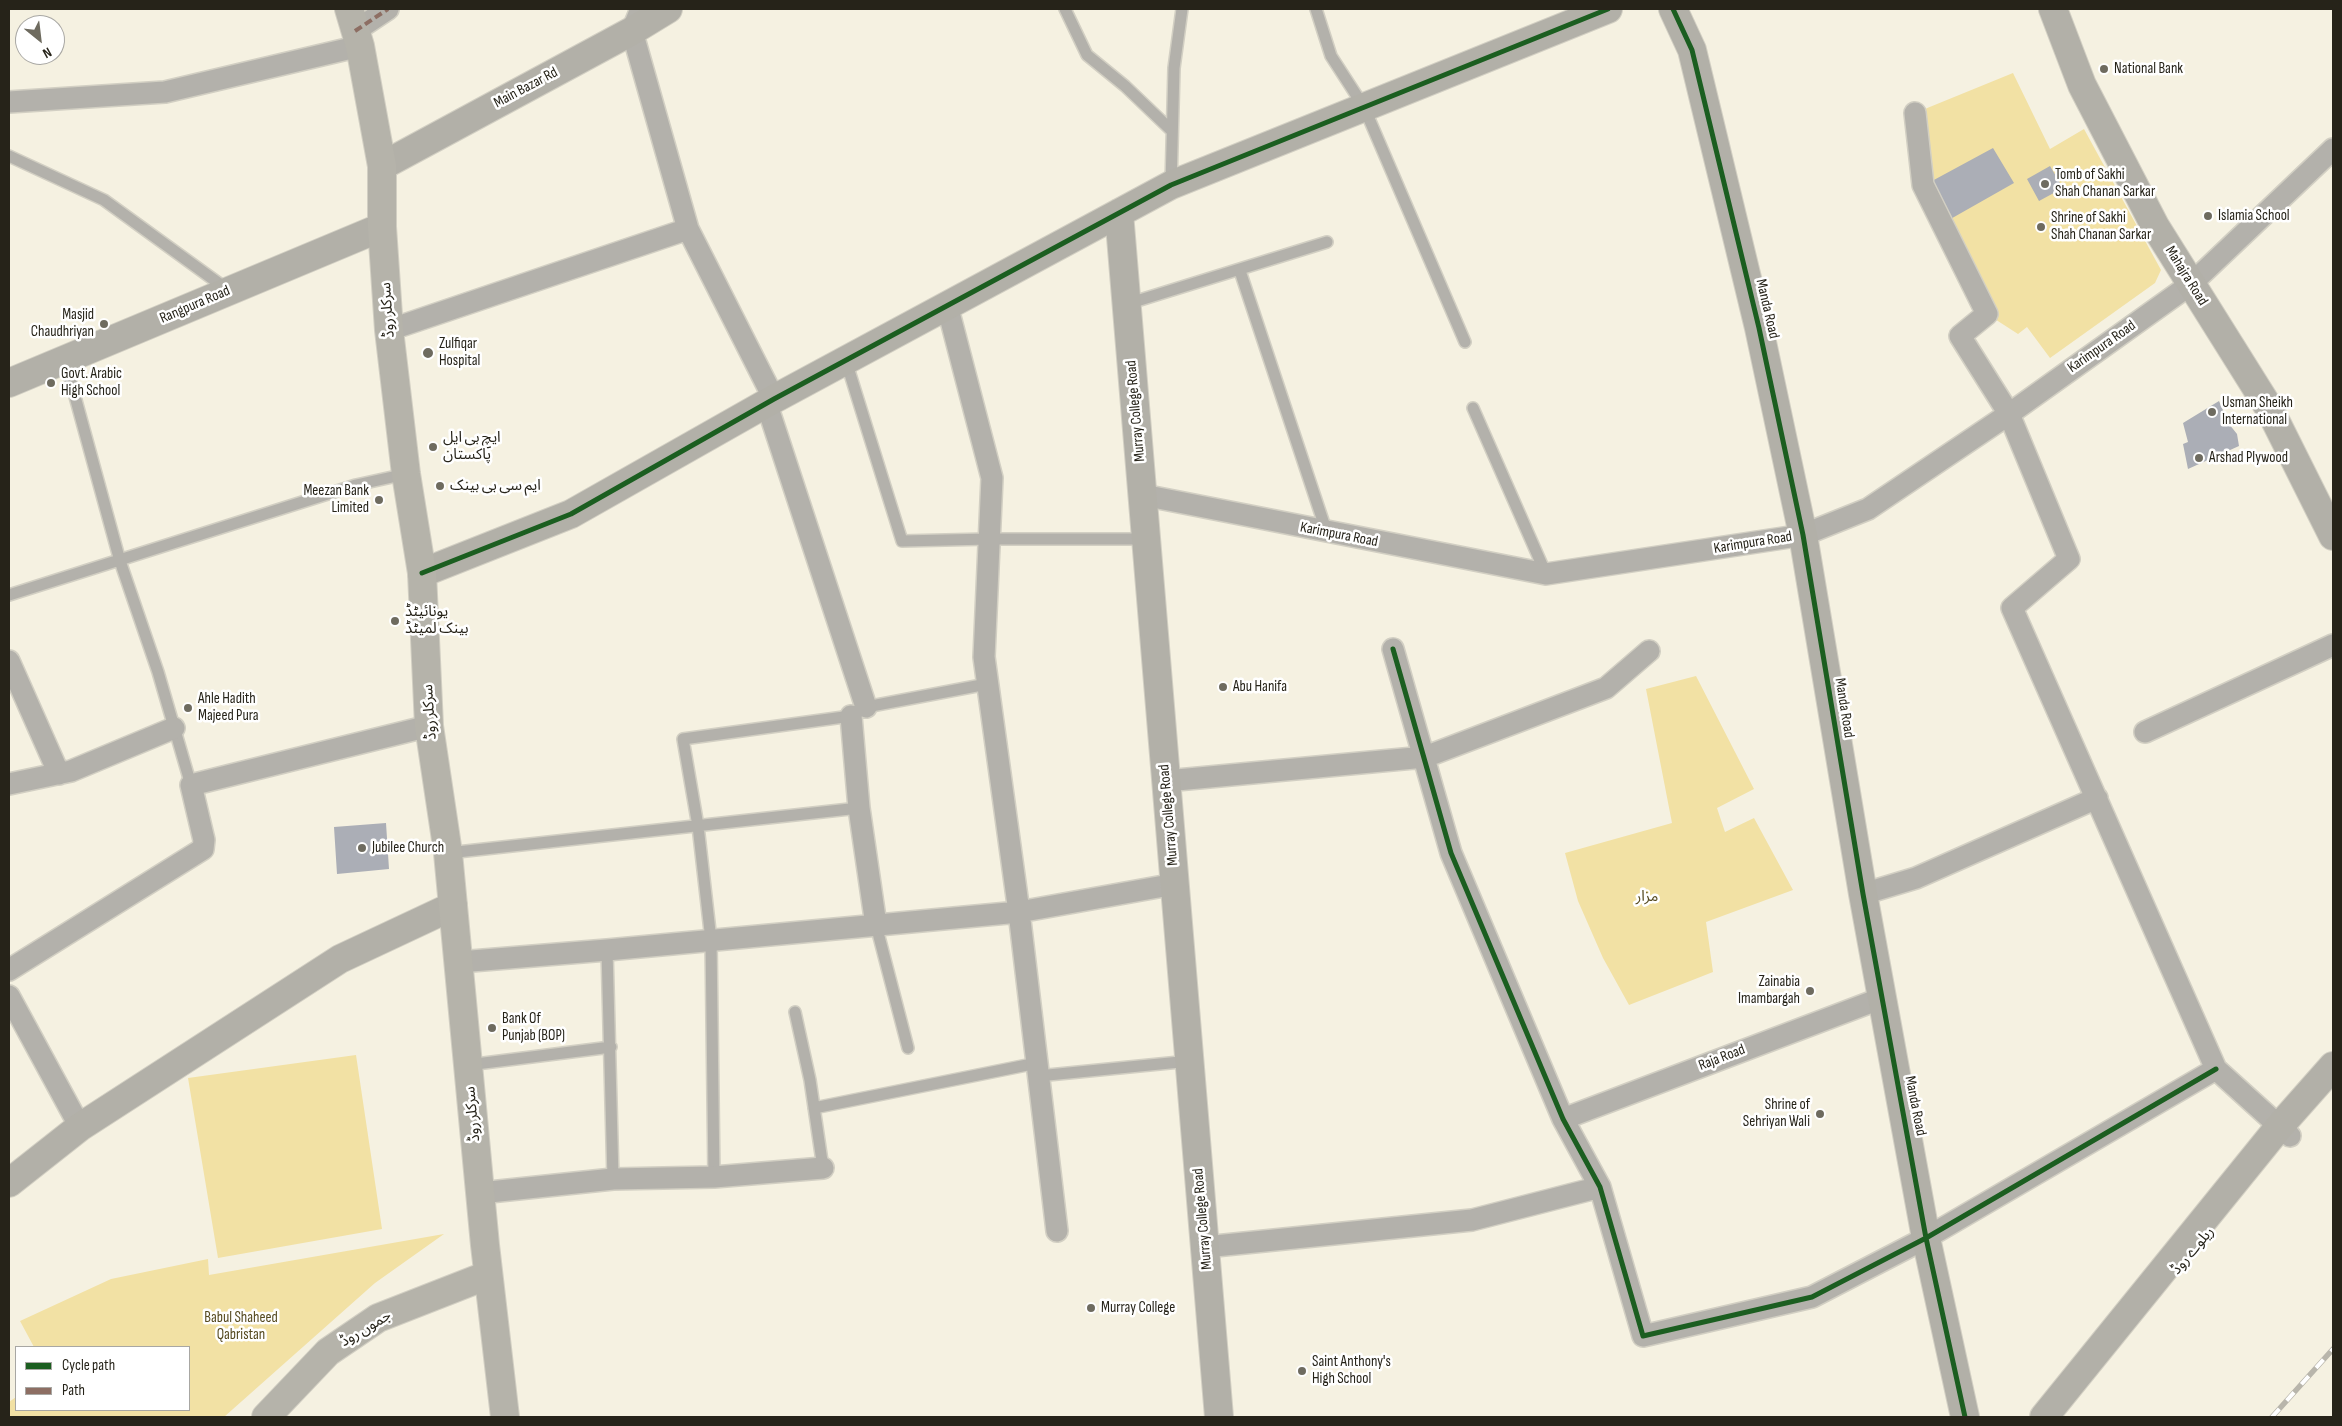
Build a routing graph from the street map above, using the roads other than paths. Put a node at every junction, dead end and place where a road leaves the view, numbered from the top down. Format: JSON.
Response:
{"nodes":[{"id":1,"x":388,"y":9,"type":"edge"},
{"id":2,"x":668,"y":9,"type":"edge"},
{"id":3,"x":1065,"y":9,"type":"edge"},
{"id":4,"x":1182,"y":9,"type":"edge"},
{"id":5,"x":1316,"y":9,"type":"edge"},
{"id":6,"x":1608,"y":9,"type":"edge"},
{"id":7,"x":1673,"y":9,"type":"edge"},
{"id":8,"x":2053,"y":9,"type":"edge"},
{"id":9,"x":637,"y":20,"type":"edge"},
{"id":10,"x":355,"y":28,"type":"edge"},
{"id":11,"x":9,"y":102,"type":"edge"},
{"id":12,"x":1364,"y":107,"type":"junction"},
{"id":13,"x":1916,"y":113,"type":"dead end"},
{"id":14,"x":1172,"y":131,"type":"junction"},
{"id":15,"x":2333,"y":149,"type":"edge"},
{"id":16,"x":9,"y":156,"type":"edge"},
{"id":17,"x":382,"y":166,"type":"junction"},
{"id":18,"x":1171,"y":185,"type":"junction"},
{"id":19,"x":1119,"y":213,"type":"junction"},
{"id":20,"x":382,"y":227,"type":"junction"},
{"id":21,"x":688,"y":229,"type":"junction"},
{"id":22,"x":1327,"y":242,"type":"dead end"},
{"id":23,"x":1240,"y":271,"type":"junction"},
{"id":24,"x":2192,"y":284,"type":"junction"},
{"id":25,"x":229,"y":291,"type":"junction"},
{"id":26,"x":1127,"y":304,"type":"junction"},
{"id":27,"x":947,"y":306,"type":"junction"},
{"id":28,"x":388,"y":330,"type":"junction"},
{"id":29,"x":1465,"y":342,"type":"dead end"},
{"id":30,"x":65,"y":360,"type":"junction"},
{"id":31,"x":846,"y":361,"type":"junction"},
{"id":32,"x":9,"y":383,"type":"edge"},
{"id":33,"x":770,"y":402,"type":"junction"},
{"id":34,"x":1474,"y":408,"type":"dead end"},
{"id":35,"x":2009,"y":414,"type":"junction"},
{"id":36,"x":406,"y":474,"type":"junction"},
{"id":37,"x":1143,"y":495,"type":"junction"},
{"id":38,"x":1328,"y":532,"type":"junction"},
{"id":39,"x":1802,"y":535,"type":"junction"},
{"id":40,"x":2333,"y":536,"type":"edge"},
{"id":41,"x":990,"y":539,"type":"junction"},
{"id":42,"x":1146,"y":539,"type":"junction"},
{"id":43,"x":120,"y":561,"type":"junction"},
{"id":44,"x":422,"y":573,"type":"junction"},
{"id":45,"x":1546,"y":574,"type":"junction"},
{"id":46,"x":9,"y":595,"type":"edge"},
{"id":47,"x":2333,"y":645,"type":"edge"},
{"id":48,"x":1393,"y":649,"type":"dead end"},
{"id":49,"x":1649,"y":651,"type":"dead end"},
{"id":50,"x":9,"y":661,"type":"edge"},
{"id":51,"x":987,"y":684,"type":"junction"},
{"id":52,"x":859,"y":711,"type":"junction"},
{"id":53,"x":429,"y":726,"type":"junction"},
{"id":54,"x":174,"y":728,"type":"junction"},
{"id":55,"x":2145,"y":732,"type":"dead end"},
{"id":56,"x":1425,"y":757,"type":"junction"},
{"id":57,"x":59,"y":774,"type":"junction"},
{"id":58,"x":1166,"y":781,"type":"junction"},
{"id":59,"x":9,"y":784,"type":"edge"},
{"id":60,"x":191,"y":785,"type":"junction"},
{"id":61,"x":2097,"y":798,"type":"junction"},
{"id":62,"x":859,"y":808,"type":"junction"},
{"id":63,"x":698,"y":826,"type":"junction"},
{"id":64,"x":448,"y":853,"type":"junction"},
{"id":65,"x":1175,"y":884,"type":"junction"},
{"id":66,"x":1862,"y":894,"type":"junction"},
{"id":67,"x":453,"y":906,"type":"junction"},
{"id":68,"x":1019,"y":912,"type":"junction"},
{"id":69,"x":876,"y":925,"type":"junction"},
{"id":70,"x":711,"y":940,"type":"junction"},
{"id":71,"x":607,"y":950,"type":"junction"},
{"id":72,"x":459,"y":962,"type":"junction"},
{"id":73,"x":9,"y":970,"type":"edge"},
{"id":74,"x":9,"y":996,"type":"edge"},
{"id":75,"x":1882,"y":998,"type":"junction"},
{"id":76,"x":795,"y":1012,"type":"dead end"},
{"id":77,"x":611,"y":1047,"type":"junction"},
{"id":78,"x":908,"y":1048,"type":"dead end"},
{"id":79,"x":1190,"y":1062,"type":"junction"},
{"id":80,"x":468,"y":1065,"type":"junction"},
{"id":81,"x":2333,"y":1066,"type":"edge"},
{"id":82,"x":1038,"y":1069,"type":"junction"},
{"id":83,"x":2216,"y":1069,"type":"junction"},
{"id":84,"x":2333,"y":1086,"type":"edge"},
{"id":85,"x":814,"y":1108,"type":"junction"},
{"id":86,"x":1563,"y":1119,"type":"junction"},
{"id":87,"x":80,"y":1127,"type":"junction"},
{"id":88,"x":2284,"y":1132,"type":"junction"},
{"id":89,"x":823,"y":1168,"type":"joint"},
{"id":90,"x":714,"y":1177,"type":"junction"},
{"id":91,"x":613,"y":1179,"type":"junction"},
{"id":92,"x":9,"y":1183,"type":"edge"},
{"id":93,"x":1600,"y":1187,"type":"junction"},
{"id":94,"x":480,"y":1193,"type":"junction"},
{"id":95,"x":1057,"y":1231,"type":"dead end"},
{"id":96,"x":1926,"y":1238,"type":"junction"},
{"id":97,"x":1205,"y":1247,"type":"junction"},
{"id":98,"x":488,"y":1275,"type":"junction"},
{"id":99,"x":266,"y":1417,"type":"edge"},
{"id":100,"x":505,"y":1417,"type":"edge"},
{"id":101,"x":1219,"y":1417,"type":"edge"},
{"id":102,"x":1965,"y":1417,"type":"edge"},
{"id":103,"x":2044,"y":1417,"type":"edge"},
{"id":104,"x":2053,"y":1417,"type":"edge"}],
"edges":[{"from":1,"to":10,"type":"street"},
{"from":2,"to":9,"type":"street","name":"Main Bazar Rd"},
{"from":3,"to":14,"type":"lane"},
{"from":4,"to":14,"type":"lane"},
{"from":5,"to":12,"type":"lane"},
{"from":6,"to":12,"type":"street"},
{"from":7,"to":39,"type":"street","name":"Manda Road"},
{"from":8,"to":24,"type":"street","name":"Mahajra Road"},
{"from":9,"to":17,"type":"street","name":"Main Bazar Rd"},
{"from":9,"to":21,"type":"street"},
{"from":10,"to":11,"type":"street"},
{"from":10,"to":17,"type":"main road","name":"سرکلر روڈ"},
{"from":12,"to":18,"type":"street"},
{"from":12,"to":29,"type":"lane"},
{"from":13,"to":35,"type":"street"},
{"from":14,"to":18,"type":"lane"},
{"from":15,"to":24,"type":"street","name":"Karimpura Road"},
{"from":16,"to":25,"type":"lane"},
{"from":17,"to":20,"type":"main road","name":"سرکلر روڈ"},
{"from":18,"to":19,"type":"street"},
{"from":19,"to":26,"type":"street","name":"Murray College Road"},
{"from":19,"to":27,"type":"street"},
{"from":20,"to":25,"type":"street","name":"Rangpura Road"},
{"from":20,"to":28,"type":"main road","name":"سرکلر روڈ"},
{"from":21,"to":28,"type":"street"},
{"from":21,"to":33,"type":"street"},
{"from":22,"to":23,"type":"lane"},
{"from":23,"to":26,"type":"lane"},
{"from":23,"to":38,"type":"lane"},
{"from":24,"to":35,"type":"street","name":"Karimpura Road"},
{"from":24,"to":40,"type":"street","name":"Mahajra Road"},
{"from":25,"to":30,"type":"street","name":"Rangpura Road"},
{"from":26,"to":37,"type":"street","name":"Murray College Road"},
{"from":27,"to":31,"type":"street"},
{"from":27,"to":41,"type":"street"},
{"from":28,"to":36,"type":"main road","name":"سرکلر روڈ"},
{"from":30,"to":32,"type":"street","name":"Rangpura Road"},
{"from":30,"to":43,"type":"lane"},
{"from":31,"to":33,"type":"street"},
{"from":31,"to":41,"type":"lane"},
{"from":33,"to":44,"type":"street"},
{"from":33,"to":52,"type":"street"},
{"from":34,"to":45,"type":"lane"},
{"from":35,"to":39,"type":"street","name":"Karimpura Road"},
{"from":35,"to":61,"type":"street"},
{"from":36,"to":43,"type":"lane"},
{"from":36,"to":44,"type":"main road","name":"سرکلر روڈ"},
{"from":37,"to":38,"type":"street","name":"Karimpura Road"},
{"from":37,"to":42,"type":"street","name":"Murray College Road"},
{"from":38,"to":45,"type":"street","name":"Karimpura Road"},
{"from":39,"to":45,"type":"street","name":"Karimpura Road"},
{"from":39,"to":66,"type":"street","name":"Manda Road"},
{"from":41,"to":42,"type":"lane"},
{"from":41,"to":51,"type":"street"},
{"from":42,"to":58,"type":"street","name":"Murray College Road"},
{"from":43,"to":46,"type":"lane"},
{"from":43,"to":54,"type":"lane"},
{"from":44,"to":53,"type":"main road","name":"سرکلر روڈ"},
{"from":47,"to":55,"type":"street"},
{"from":48,"to":56,"type":"street"},
{"from":49,"to":56,"type":"street"},
{"from":50,"to":57,"type":"street"},
{"from":51,"to":52,"type":"lane"},
{"from":51,"to":68,"type":"street"},
{"from":52,"to":62,"type":"street"},
{"from":52,"to":63,"type":"lane"},
{"from":53,"to":60,"type":"street"},
{"from":53,"to":64,"type":"main road","name":"سرکلر روڈ"},
{"from":54,"to":57,"type":"street"},
{"from":54,"to":60,"type":"lane"},
{"from":56,"to":58,"type":"street"},
{"from":56,"to":86,"type":"street"},
{"from":57,"to":59,"type":"street"},
{"from":58,"to":65,"type":"street","name":"Murray College Road"},
{"from":60,"to":73,"type":"street"},
{"from":61,"to":66,"type":"street"},
{"from":61,"to":83,"type":"street"},
{"from":62,"to":63,"type":"lane"},
{"from":62,"to":69,"type":"street"},
{"from":63,"to":64,"type":"lane"},
{"from":63,"to":70,"type":"lane"},
{"from":64,"to":67,"type":"main road","name":"سرکلر روڈ"},
{"from":65,"to":68,"type":"street"},
{"from":65,"to":79,"type":"street","name":"Murray College Road"},
{"from":66,"to":75,"type":"street","name":"Manda Road"},
{"from":67,"to":72,"type":"main road","name":"سرکلر روڈ"},
{"from":67,"to":87,"type":"street"},
{"from":68,"to":69,"type":"street"},
{"from":68,"to":82,"type":"street"},
{"from":69,"to":70,"type":"street"},
{"from":69,"to":78,"type":"lane"},
{"from":70,"to":71,"type":"street"},
{"from":70,"to":90,"type":"lane"},
{"from":71,"to":72,"type":"street"},
{"from":71,"to":77,"type":"lane"},
{"from":72,"to":80,"type":"main road","name":"سرکلر روڈ"},
{"from":74,"to":87,"type":"street"},
{"from":75,"to":86,"type":"street","name":"Raja Road"},
{"from":75,"to":96,"type":"street","name":"Manda Road"},
{"from":76,"to":85,"type":"lane"},
{"from":77,"to":80,"type":"lane"},
{"from":77,"to":91,"type":"lane"},
{"from":79,"to":82,"type":"lane"},
{"from":79,"to":97,"type":"street","name":"Murray College Road"},
{"from":80,"to":94,"type":"main road","name":"سرکلر روڈ"},
{"from":81,"to":88,"type":"street"},
{"from":82,"to":85,"type":"lane"},
{"from":82,"to":95,"type":"street"},
{"from":83,"to":88,"type":"street"},
{"from":83,"to":96,"type":"street"},
{"from":84,"to":88,"type":"street","name":"ریلوے روڈ"},
{"from":85,"to":89,"type":"lane"},
{"from":86,"to":93,"type":"street"},
{"from":87,"to":92,"type":"street"},
{"from":88,"to":103,"type":"street"},
{"from":88,"to":104,"type":"street","name":"ریلوے روڈ"},
{"from":89,"to":90,"type":"street"},
{"from":90,"to":91,"type":"street"},
{"from":91,"to":94,"type":"street"},
{"from":93,"to":96,"type":"street"},
{"from":93,"to":97,"type":"street"},
{"from":94,"to":98,"type":"main road","name":"سرکلر روڈ"},
{"from":96,"to":102,"type":"street","name":"Manda Road"},
{"from":97,"to":101,"type":"street","name":"Murray College Road"},
{"from":98,"to":99,"type":"main road","name":"جموں روڈ"},
{"from":98,"to":100,"type":"main road","name":"سرکلر روڈ"}]}
